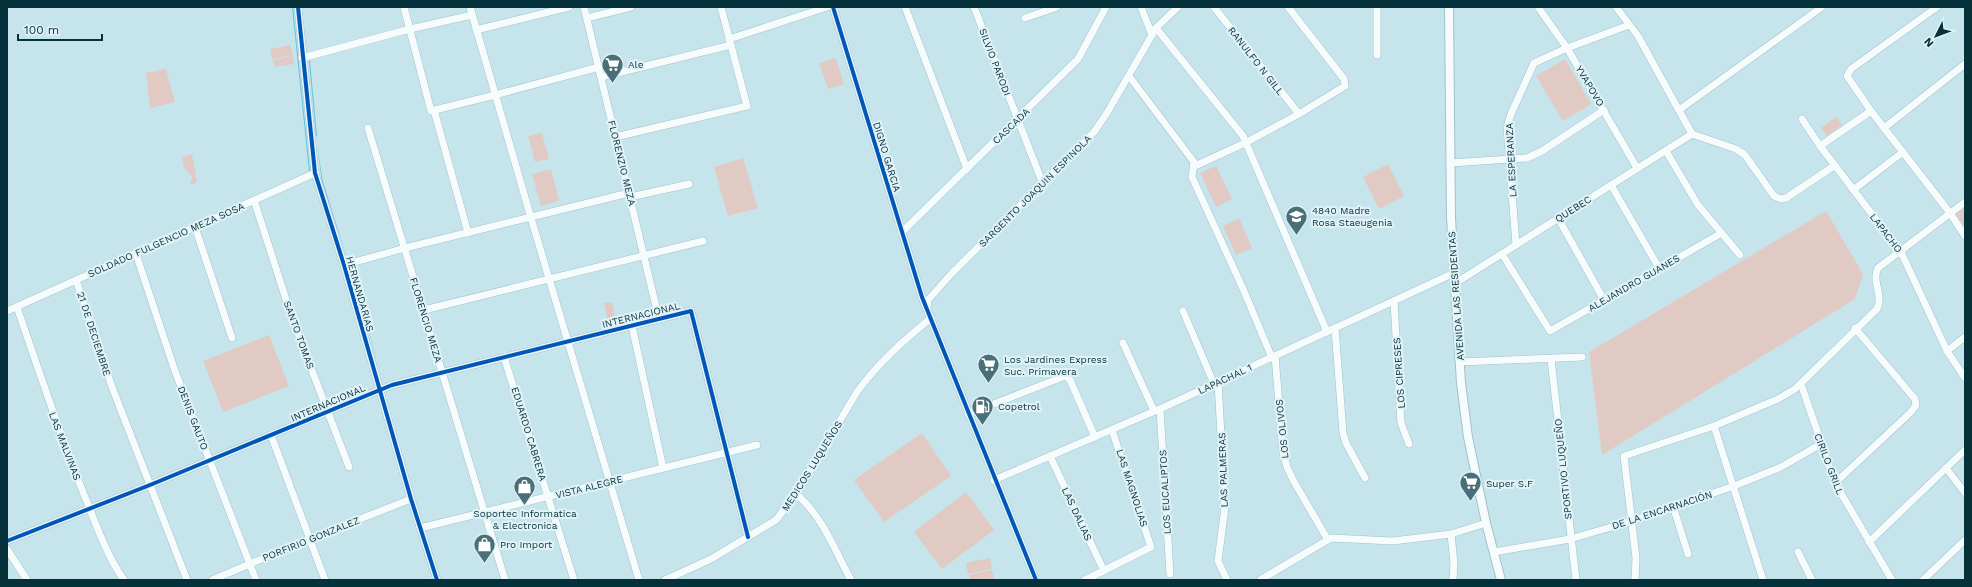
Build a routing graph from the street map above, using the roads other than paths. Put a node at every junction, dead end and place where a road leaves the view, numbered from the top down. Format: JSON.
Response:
{"nodes":[{"id":1,"x":298,"y":7,"type":"edge"},
{"id":2,"x":404,"y":7,"type":"edge"},
{"id":3,"x":470,"y":7,"type":"edge"},
{"id":4,"x":569,"y":7,"type":"edge"},
{"id":5,"x":584,"y":7,"type":"edge"},
{"id":6,"x":631,"y":7,"type":"edge"},
{"id":7,"x":721,"y":7,"type":"edge"},
{"id":8,"x":827,"y":7,"type":"edge"},
{"id":9,"x":833,"y":7,"type":"edge"},
{"id":10,"x":905,"y":7,"type":"edge"},
{"id":11,"x":974,"y":7,"type":"edge"},
{"id":12,"x":1057,"y":7,"type":"edge"},
{"id":13,"x":1106,"y":7,"type":"edge"},
{"id":14,"x":1141,"y":7,"type":"edge"},
{"id":15,"x":1178,"y":7,"type":"edge"},
{"id":16,"x":1214,"y":7,"type":"edge"},
{"id":17,"x":1288,"y":7,"type":"edge"},
{"id":18,"x":1377,"y":7,"type":"edge"},
{"id":19,"x":1449,"y":7,"type":"edge"},
{"id":20,"x":1538,"y":7,"type":"edge"},
{"id":21,"x":1616,"y":7,"type":"edge"},
{"id":22,"x":1822,"y":7,"type":"edge"},
{"id":23,"x":1937,"y":7,"type":"edge"},
{"id":24,"x":472,"y":15,"type":"junction"},
{"id":25,"x":587,"y":18,"type":"junction"},
{"id":26,"x":1025,"y":18,"type":"dead end"},
{"id":27,"x":1629,"y":25,"type":"junction"},
{"id":28,"x":410,"y":29,"type":"junction"},
{"id":29,"x":476,"y":30,"type":"junction"},
{"id":30,"x":1154,"y":32,"type":"junction"},
{"id":31,"x":730,"y":42,"type":"junction"},
{"id":32,"x":1567,"y":48,"type":"junction"},
{"id":33,"x":1377,"y":55,"type":"dead end"},
{"id":34,"x":302,"y":58,"type":"junction"},
{"id":35,"x":1965,"y":64,"type":"edge"},
{"id":36,"x":599,"y":67,"type":"junction"},
{"id":37,"x":1129,"y":76,"type":"junction"},
{"id":38,"x":601,"y":77,"type":"junction"},
{"id":39,"x":495,"y":96,"type":"junction"},
{"id":40,"x":434,"y":110,"type":"junction"},
{"id":41,"x":1604,"y":110,"type":"junction"},
{"id":42,"x":1679,"y":110,"type":"junction"},
{"id":43,"x":1871,"y":111,"type":"junction"},
{"id":44,"x":1299,"y":114,"type":"junction"},
{"id":45,"x":1802,"y":119,"type":"dead end"},
{"id":46,"x":1018,"y":120,"type":"junction"},
{"id":47,"x":368,"y":128,"type":"dead end"},
{"id":48,"x":1884,"y":128,"type":"junction"},
{"id":49,"x":1692,"y":134,"type":"junction"},
{"id":50,"x":616,"y":137,"type":"junction"},
{"id":51,"x":1245,"y":143,"type":"junction"},
{"id":52,"x":1820,"y":146,"type":"junction"},
{"id":53,"x":1666,"y":151,"type":"junction"},
{"id":54,"x":1904,"y":152,"type":"junction"},
{"id":55,"x":1510,"y":160,"type":"junction"},
{"id":56,"x":1450,"y":163,"type":"junction"},
{"id":57,"x":1195,"y":166,"type":"junction"},
{"id":58,"x":1834,"y":166,"type":"junction"},
{"id":59,"x":1637,"y":168,"type":"junction"},
{"id":60,"x":967,"y":169,"type":"junction"},
{"id":61,"x":315,"y":173,"type":"junction"},
{"id":62,"x":690,"y":184,"type":"dead end"},
{"id":63,"x":1043,"y":184,"type":"junction"},
{"id":64,"x":1611,"y":185,"type":"junction"},
{"id":65,"x":1853,"y":190,"type":"junction"},
{"id":66,"x":629,"y":195,"type":"junction"},
{"id":67,"x":254,"y":200,"type":"junction"},
{"id":68,"x":1965,"y":202,"type":"edge"},
{"id":69,"x":1950,"y":213,"type":"junction"},
{"id":70,"x":530,"y":218,"type":"junction"},
{"id":71,"x":1558,"y":218,"type":"junction"},
{"id":72,"x":195,"y":227,"type":"junction"},
{"id":73,"x":902,"y":232,"type":"junction"},
{"id":74,"x":468,"y":233,"type":"junction"},
{"id":75,"x":1720,"y":234,"type":"junction"},
{"id":76,"x":1965,"y":236,"type":"edge"},
{"id":77,"x":703,"y":241,"type":"dead end"},
{"id":78,"x":1516,"y":245,"type":"junction"},
{"id":79,"x":404,"y":248,"type":"junction"},
{"id":80,"x":1901,"y":252,"type":"junction"},
{"id":81,"x":136,"y":254,"type":"junction"},
{"id":82,"x":1502,"y":254,"type":"junction"},
{"id":83,"x":1740,"y":255,"type":"dead end"},
{"id":84,"x":644,"y":256,"type":"junction"},
{"id":85,"x":344,"y":265,"type":"junction"},
{"id":86,"x":1659,"y":268,"type":"junction"},
{"id":87,"x":1454,"y":273,"type":"junction"},
{"id":88,"x":76,"y":280,"type":"junction"},
{"id":89,"x":549,"y":280,"type":"junction"},
{"id":90,"x":1454,"y":284,"type":"junction"},
{"id":91,"x":1604,"y":300,"type":"junction"},
{"id":92,"x":1394,"y":301,"type":"junction"},
{"id":93,"x":17,"y":307,"type":"junction"},
{"id":94,"x":424,"y":310,"type":"junction"},
{"id":95,"x":927,"y":310,"type":"junction"},
{"id":96,"x":7,"y":311,"type":"edge"},
{"id":97,"x":1183,"y":311,"type":"dead end"},
{"id":98,"x":931,"y":318,"type":"junction"},
{"id":99,"x":659,"y":319,"type":"junction"},
{"id":100,"x":632,"y":326,"type":"junction"},
{"id":101,"x":1335,"y":328,"type":"junction"},
{"id":102,"x":1855,"y":328,"type":"junction"},
{"id":103,"x":1327,"y":332,"type":"junction"},
{"id":104,"x":1965,"y":337,"type":"edge"},
{"id":105,"x":232,"y":338,"type":"dead end"},
{"id":106,"x":567,"y":342,"type":"junction"},
{"id":107,"x":1123,"y":342,"type":"dead end"},
{"id":108,"x":1947,"y":351,"type":"junction"},
{"id":109,"x":504,"y":357,"type":"junction"},
{"id":110,"x":1273,"y":357,"type":"junction"},
{"id":111,"x":1582,"y":358,"type":"dead end"},
{"id":112,"x":1551,"y":359,"type":"junction"},
{"id":113,"x":1460,"y":362,"type":"junction"},
{"id":114,"x":442,"y":372,"type":"junction"},
{"id":115,"x":1965,"y":378,"type":"edge"},
{"id":116,"x":1216,"y":383,"type":"junction"},
{"id":117,"x":1801,"y":384,"type":"junction"},
{"id":118,"x":379,"y":390,"type":"junction"},
{"id":119,"x":1157,"y":410,"type":"junction"},
{"id":120,"x":327,"y":412,"type":"junction"},
{"id":121,"x":968,"y":414,"type":"junction"},
{"id":122,"x":1714,"y":426,"type":"junction"},
{"id":123,"x":1112,"y":430,"type":"junction"},
{"id":124,"x":271,"y":435,"type":"junction"},
{"id":125,"x":1095,"y":437,"type":"junction"},
{"id":126,"x":1409,"y":444,"type":"dead end"},
{"id":127,"x":1821,"y":444,"type":"junction"},
{"id":128,"x":757,"y":445,"type":"dead end"},
{"id":129,"x":1965,"y":450,"type":"edge"},
{"id":130,"x":727,"y":453,"type":"junction"},
{"id":131,"x":1050,"y":456,"type":"junction"},
{"id":132,"x":210,"y":461,"type":"junction"},
{"id":133,"x":348,"y":467,"type":"dead end"},
{"id":134,"x":663,"y":468,"type":"junction"},
{"id":135,"x":1946,"y":468,"type":"junction"},
{"id":136,"x":1365,"y":478,"type":"dead end"},
{"id":137,"x":994,"y":480,"type":"junction"},
{"id":138,"x":609,"y":481,"type":"junction"},
{"id":139,"x":1835,"y":483,"type":"junction"},
{"id":140,"x":150,"y":485,"type":"junction"},
{"id":141,"x":1734,"y":486,"type":"junction"},
{"id":142,"x":1965,"y":493,"type":"edge"},
{"id":143,"x":796,"y":494,"type":"junction"},
{"id":144,"x":548,"y":496,"type":"junction"},
{"id":145,"x":411,"y":499,"type":"junction"},
{"id":146,"x":1673,"y":506,"type":"junction"},
{"id":147,"x":90,"y":509,"type":"junction"},
{"id":148,"x":485,"y":512,"type":"junction"},
{"id":149,"x":1632,"y":520,"type":"junction"},
{"id":150,"x":1486,"y":523,"type":"junction"},
{"id":151,"x":420,"y":528,"type":"junction"},
{"id":152,"x":1451,"y":534,"type":"junction"},
{"id":153,"x":748,"y":537,"type":"junction"},
{"id":154,"x":309,"y":539,"type":"junction"},
{"id":155,"x":1330,"y":539,"type":"junction"},
{"id":156,"x":1570,"y":539,"type":"junction"},
{"id":157,"x":1965,"y":540,"type":"edge"},
{"id":158,"x":7,"y":542,"type":"edge"},
{"id":159,"x":1869,"y":542,"type":"junction"},
{"id":160,"x":7,"y":549,"type":"edge"},
{"id":161,"x":1494,"y":552,"type":"junction"},
{"id":162,"x":1798,"y":552,"type":"dead end"},
{"id":163,"x":1688,"y":554,"type":"dead end"},
{"id":164,"x":250,"y":564,"type":"junction"},
{"id":165,"x":1104,"y":571,"type":"junction"},
{"id":166,"x":1170,"y":574,"type":"dead end"},
{"id":167,"x":27,"y":580,"type":"edge"},
{"id":168,"x":124,"y":580,"type":"edge"},
{"id":169,"x":187,"y":580,"type":"edge"},
{"id":170,"x":212,"y":580,"type":"edge"},
{"id":171,"x":256,"y":580,"type":"edge"},
{"id":172,"x":325,"y":580,"type":"edge"},
{"id":173,"x":437,"y":580,"type":"edge"},
{"id":174,"x":505,"y":580,"type":"edge"},
{"id":175,"x":574,"y":580,"type":"edge"},
{"id":176,"x":639,"y":580,"type":"edge"},
{"id":177,"x":665,"y":580,"type":"edge"},
{"id":178,"x":851,"y":580,"type":"edge"},
{"id":179,"x":1036,"y":580,"type":"edge"},
{"id":180,"x":1085,"y":580,"type":"edge"},
{"id":181,"x":1227,"y":580,"type":"edge"},
{"id":182,"x":1260,"y":580,"type":"edge"},
{"id":183,"x":1453,"y":580,"type":"edge"},
{"id":184,"x":1501,"y":580,"type":"edge"},
{"id":185,"x":1576,"y":580,"type":"edge"},
{"id":186,"x":1635,"y":580,"type":"edge"},
{"id":187,"x":1763,"y":580,"type":"edge"},
{"id":188,"x":1812,"y":580,"type":"edge"},
{"id":189,"x":1892,"y":580,"type":"edge"},
{"id":190,"x":1923,"y":580,"type":"edge"}],
"edges":[{"from":1,"to":34,"type":"street","name":"HERNANDARIAS"},
{"from":2,"to":28,"type":"street"},
{"from":3,"to":24,"type":"street"},
{"from":4,"to":29,"type":"street"},
{"from":5,"to":25,"type":"street","name":"FLORENZIO MEZA"},
{"from":6,"to":25,"type":"street"},
{"from":7,"to":31,"type":"street"},
{"from":8,"to":31,"type":"street"},
{"from":9,"to":73,"type":"street","name":"DIGNO GARCIA"},
{"from":10,"to":60,"type":"street"},
{"from":11,"to":46,"type":"street","name":"SILVIO PARODI"},
{"from":12,"to":26,"type":"street"},
{"from":13,"to":46,"type":"street","name":"CASCADA"},
{"from":14,"to":30,"type":"street"},
{"from":15,"to":30,"type":"street","name":"SARGENTO JOAQUIN ESPINOLA"},
{"from":16,"to":44,"type":"street","name":"RANULFO N GILL"},
{"from":17,"to":44,"type":"street"},
{"from":18,"to":33,"type":"street"},
{"from":19,"to":56,"type":"main road","name":"AVENIDA LAS RESIDENTAS"},
{"from":20,"to":32,"type":"street","name":"YVAPOVO"},
{"from":21,"to":27,"type":"street"},
{"from":22,"to":42,"type":"street"},
{"from":23,"to":43,"type":"street"},
{"from":24,"to":28,"type":"street"},
{"from":24,"to":29,"type":"street"},
{"from":25,"to":36,"type":"street","name":"FLORENZIO MEZA"},
{"from":27,"to":32,"type":"street","name":"LA ESPERANZA"},
{"from":27,"to":42,"type":"street"},
{"from":28,"to":34,"type":"street"},
{"from":28,"to":40,"type":"street"},
{"from":29,"to":39,"type":"street"},
{"from":30,"to":37,"type":"street","name":"SARGENTO JOAQUIN ESPINOLA"},
{"from":30,"to":51,"type":"street"},
{"from":31,"to":38,"type":"street"},
{"from":31,"to":50,"type":"street"},
{"from":32,"to":41,"type":"street","name":"YVAPOVO"},
{"from":32,"to":55,"type":"street","name":"LA ESPERANZA"},
{"from":34,"to":61,"type":"street","name":"HERNANDARIAS"},
{"from":35,"to":48,"type":"street"},
{"from":36,"to":38,"type":"street","name":"FLORENZIO MEZA"},
{"from":36,"to":39,"type":"street"},
{"from":37,"to":57,"type":"street"},
{"from":37,"to":63,"type":"street","name":"SARGENTO JOAQUIN ESPINOLA"},
{"from":38,"to":50,"type":"street","name":"FLORENZIO MEZA"},
{"from":39,"to":40,"type":"street"},
{"from":39,"to":70,"type":"street"},
{"from":40,"to":74,"type":"street"},
{"from":41,"to":55,"type":"street"},
{"from":41,"to":59,"type":"street","name":"YVAPOVO"},
{"from":42,"to":49,"type":"street"},
{"from":43,"to":48,"type":"street"},
{"from":43,"to":52,"type":"street"},
{"from":44,"to":51,"type":"street"},
{"from":45,"to":52,"type":"street","name":"LAPACHO"},
{"from":46,"to":60,"type":"street","name":"CASCADA"},
{"from":46,"to":63,"type":"street","name":"SILVIO PARODI"},
{"from":47,"to":79,"type":"street","name":"FLORENCIO MEZA"},
{"from":48,"to":54,"type":"street"},
{"from":49,"to":53,"type":"street","name":"QUEBEC"},
{"from":49,"to":58,"type":"street"},
{"from":50,"to":66,"type":"street","name":"FLORENZIO MEZA"},
{"from":51,"to":57,"type":"street"},
{"from":51,"to":103,"type":"street"},
{"from":52,"to":58,"type":"street","name":"LAPACHO"},
{"from":53,"to":59,"type":"street","name":"QUEBEC"},
{"from":53,"to":75,"type":"street"},
{"from":54,"to":65,"type":"street"},
{"from":54,"to":69,"type":"street"},
{"from":55,"to":56,"type":"street"},
{"from":55,"to":78,"type":"street","name":"LA ESPERANZA"},
{"from":56,"to":87,"type":"main road","name":"AVENIDA LAS RESIDENTAS"},
{"from":57,"to":110,"type":"street","name":"LOS OLIVOS"},
{"from":58,"to":65,"type":"street","name":"LAPACHO"},
{"from":59,"to":64,"type":"street","name":"QUEBEC"},
{"from":60,"to":73,"type":"street","name":"CASCADA"},
{"from":61,"to":67,"type":"street","name":"SOLDADO FULGENCIO MEZA SOSA"},
{"from":61,"to":85,"type":"street","name":"HERNANDARIAS"},
{"from":62,"to":66,"type":"street"},
{"from":63,"to":95,"type":"street","name":"SARGENTO JOAQUIN ESPINOLA"},
{"from":64,"to":71,"type":"street","name":"QUEBEC"},
{"from":64,"to":86,"type":"street"},
{"from":65,"to":80,"type":"street","name":"LAPACHO"},
{"from":66,"to":70,"type":"street"},
{"from":66,"to":84,"type":"street","name":"FLORENZIO MEZA"},
{"from":67,"to":72,"type":"street","name":"SOLDADO FULGENCIO MEZA SOSA"},
{"from":67,"to":120,"type":"street","name":"SANTO TOMAS"},
{"from":68,"to":69,"type":"street"},
{"from":69,"to":76,"type":"street"},
{"from":69,"to":80,"type":"street"},
{"from":70,"to":74,"type":"street"},
{"from":70,"to":89,"type":"street"},
{"from":71,"to":78,"type":"street","name":"QUEBEC"},
{"from":71,"to":91,"type":"street"},
{"from":72,"to":81,"type":"street","name":"SOLDADO FULGENCIO MEZA SOSA"},
{"from":72,"to":105,"type":"street"},
{"from":73,"to":95,"type":"street","name":"DIGNO GARCIA"},
{"from":74,"to":79,"type":"street"},
{"from":75,"to":83,"type":"street"},
{"from":75,"to":86,"type":"street","name":"ALEJANDRO GUANES"},
{"from":77,"to":84,"type":"street"},
{"from":78,"to":82,"type":"street","name":"QUEBEC"},
{"from":79,"to":85,"type":"street"},
{"from":79,"to":94,"type":"street","name":"FLORENCIO MEZA"},
{"from":80,"to":102,"type":"street"},
{"from":80,"to":108,"type":"street","name":"LAPACHO"},
{"from":81,"to":88,"type":"street","name":"SOLDADO FULGENCIO MEZA SOSA"},
{"from":81,"to":132,"type":"street","name":"DENIS GAUTO"},
{"from":82,"to":90,"type":"street","name":"QUEBEC"},
{"from":82,"to":91,"type":"street","name":"ALEJANDRO GUANES"},
{"from":84,"to":89,"type":"street"},
{"from":84,"to":99,"type":"street","name":"FLORENZIO MEZA"},
{"from":85,"to":118,"type":"street","name":"HERNANDARIAS"},
{"from":86,"to":91,"type":"street","name":"ALEJANDRO GUANES"},
{"from":87,"to":90,"type":"main road","name":"AVENIDA LAS RESIDENTAS"},
{"from":87,"to":92,"type":"street","name":"LAPACHAL 1"},
{"from":88,"to":93,"type":"street","name":"SOLDADO FULGENCIO MEZA SOSA"},
{"from":88,"to":140,"type":"street","name":"21 DE DECIEMBRE"},
{"from":89,"to":94,"type":"street"},
{"from":89,"to":106,"type":"street"},
{"from":90,"to":113,"type":"main road","name":"AVENIDA LAS RESIDENTAS"},
{"from":92,"to":101,"type":"street","name":"LAPACHAL 1"},
{"from":92,"to":126,"type":"street","name":"LOS CIPRESES"},
{"from":93,"to":96,"type":"street","name":"SOLDADO FULGENCIO MEZA SOSA"},
{"from":93,"to":147,"type":"street","name":"LAS MALVINAS"},
{"from":94,"to":114,"type":"street","name":"FLORENCIO MEZA"},
{"from":95,"to":98,"type":"street","name":"DIGNO GARCIA"},
{"from":97,"to":116,"type":"street","name":"LAS PALMERAS"},
{"from":98,"to":121,"type":"street","name":"DIGNO GARCIA"},
{"from":98,"to":143,"type":"street","name":"MEDICOS LUQUEÑOS"},
{"from":99,"to":100,"type":"street","name":"INTERNACIONAL"},
{"from":99,"to":130,"type":"street","name":"INTERNACIONAL"},
{"from":100,"to":106,"type":"street","name":"INTERNACIONAL"},
{"from":100,"to":134,"type":"street"},
{"from":101,"to":103,"type":"street","name":"LAPACHAL 1"},
{"from":101,"to":136,"type":"street"},
{"from":102,"to":117,"type":"street"},
{"from":102,"to":139,"type":"street"},
{"from":103,"to":110,"type":"street","name":"LAPACHAL 1"},
{"from":104,"to":108,"type":"street"},
{"from":106,"to":109,"type":"street","name":"INTERNACIONAL"},
{"from":106,"to":138,"type":"street"},
{"from":107,"to":119,"type":"street"},
{"from":108,"to":115,"type":"street","name":"LAPACHO"},
{"from":109,"to":114,"type":"street","name":"INTERNACIONAL"},
{"from":109,"to":144,"type":"street","name":"EDUARDO CABRERA"},
{"from":110,"to":116,"type":"street","name":"LAPACHAL 1"},
{"from":110,"to":155,"type":"street","name":"LOS OLIVOS"},
{"from":111,"to":112,"type":"street"},
{"from":112,"to":113,"type":"street"},
{"from":112,"to":156,"type":"street","name":"SPORTIVO LUQUEÑO"},
{"from":113,"to":150,"type":"main road","name":"AVENIDA LAS RESIDENTAS"},
{"from":114,"to":118,"type":"street","name":"INTERNACIONAL"},
{"from":114,"to":148,"type":"street","name":"FLORENCIO MEZA"},
{"from":116,"to":119,"type":"street","name":"LAPACHAL 1"},
{"from":116,"to":181,"type":"street","name":"LAS PALMERAS"},
{"from":117,"to":122,"type":"street"},
{"from":117,"to":127,"type":"street","name":"CIRILO GRILL"},
{"from":118,"to":120,"type":"street","name":"INTERNACIONAL"},
{"from":118,"to":145,"type":"street","name":"HERNANDARIAS"},
{"from":119,"to":123,"type":"street","name":"LAPACHAL 1"},
{"from":119,"to":166,"type":"street","name":"LOS EUCALIPTOS"},
{"from":120,"to":124,"type":"street","name":"INTERNACIONAL"},
{"from":120,"to":133,"type":"street","name":"SANTO TOMAS"},
{"from":121,"to":125,"type":"street"},
{"from":121,"to":137,"type":"street","name":"DIGNO GARCIA"},
{"from":122,"to":141,"type":"street"},
{"from":122,"to":149,"type":"street"},
{"from":123,"to":125,"type":"street","name":"LAPACHAL 1"},
{"from":123,"to":165,"type":"street","name":"LAS MAGNOLIAS"},
{"from":124,"to":132,"type":"street","name":"INTERNACIONAL"},
{"from":124,"to":154,"type":"street"},
{"from":125,"to":131,"type":"street","name":"LAPACHAL 1"},
{"from":127,"to":139,"type":"street","name":"CIRILO GRILL"},
{"from":127,"to":141,"type":"street","name":"DE LA ENCARNACIÓN"},
{"from":128,"to":130,"type":"street","name":"VISTA ALEGRE"},
{"from":129,"to":135,"type":"street"},
{"from":130,"to":134,"type":"street","name":"VISTA ALEGRE"},
{"from":130,"to":153,"type":"street"},
{"from":131,"to":137,"type":"street","name":"LAPACHAL 1"},
{"from":131,"to":165,"type":"street","name":"LAS DALIAS"},
{"from":132,"to":140,"type":"street","name":"INTERNACIONAL"},
{"from":132,"to":164,"type":"street","name":"DENIS GAUTO"},
{"from":134,"to":138,"type":"street","name":"VISTA ALEGRE"},
{"from":135,"to":142,"type":"street"},
{"from":135,"to":159,"type":"street"},
{"from":137,"to":179,"type":"street","name":"DIGNO GARCIA"},
{"from":138,"to":144,"type":"street","name":"VISTA ALEGRE"},
{"from":138,"to":176,"type":"street"},
{"from":139,"to":159,"type":"street","name":"CIRILO GRILL"},
{"from":140,"to":147,"type":"street","name":"INTERNACIONAL"},
{"from":140,"to":169,"type":"street","name":"21 DE DECIEMBRE"},
{"from":141,"to":146,"type":"street","name":"DE LA ENCARNACIÓN"},
{"from":141,"to":187,"type":"street"},
{"from":143,"to":153,"type":"street","name":"MEDICOS LUQUEÑOS"},
{"from":143,"to":178,"type":"street"},
{"from":144,"to":148,"type":"street","name":"VISTA ALEGRE"},
{"from":144,"to":175,"type":"street","name":"EDUARDO CABRERA"},
{"from":145,"to":151,"type":"street","name":"HERNANDARIAS"},
{"from":145,"to":154,"type":"street","name":"PORFIRIO GONZALEZ"},
{"from":146,"to":149,"type":"street","name":"DE LA ENCARNACIÓN"},
{"from":146,"to":163,"type":"street"},
{"from":147,"to":158,"type":"street","name":"INTERNACIONAL"},
{"from":147,"to":168,"type":"street","name":"LAS MALVINAS"},
{"from":148,"to":151,"type":"street","name":"VISTA ALEGRE"},
{"from":148,"to":174,"type":"street","name":"FLORENCIO MEZA"},
{"from":149,"to":156,"type":"street","name":"DE LA ENCARNACIÓN"},
{"from":149,"to":186,"type":"street"},
{"from":150,"to":152,"type":"street"},
{"from":150,"to":161,"type":"main road","name":"AVENIDA LAS RESIDENTAS"},
{"from":151,"to":173,"type":"street","name":"HERNANDARIAS"},
{"from":152,"to":155,"type":"street"},
{"from":152,"to":183,"type":"street"},
{"from":153,"to":177,"type":"street","name":"MEDICOS LUQUEÑOS"},
{"from":154,"to":164,"type":"street","name":"PORFIRIO GONZALEZ"},
{"from":154,"to":172,"type":"street"},
{"from":155,"to":182,"type":"street"},
{"from":156,"to":161,"type":"street","name":"DE LA ENCARNACIÓN"},
{"from":156,"to":185,"type":"street","name":"SPORTIVO LUQUEÑO"},
{"from":157,"to":190,"type":"street"},
{"from":159,"to":189,"type":"street","name":"CIRILO GRILL"},
{"from":160,"to":167,"type":"street"},
{"from":161,"to":184,"type":"main road","name":"AVENIDA LAS RESIDENTAS"},
{"from":162,"to":188,"type":"street"},
{"from":164,"to":170,"type":"street","name":"PORFIRIO GONZALEZ"},
{"from":164,"to":171,"type":"street","name":"DENIS GAUTO"},
{"from":165,"to":180,"type":"street"}]}
